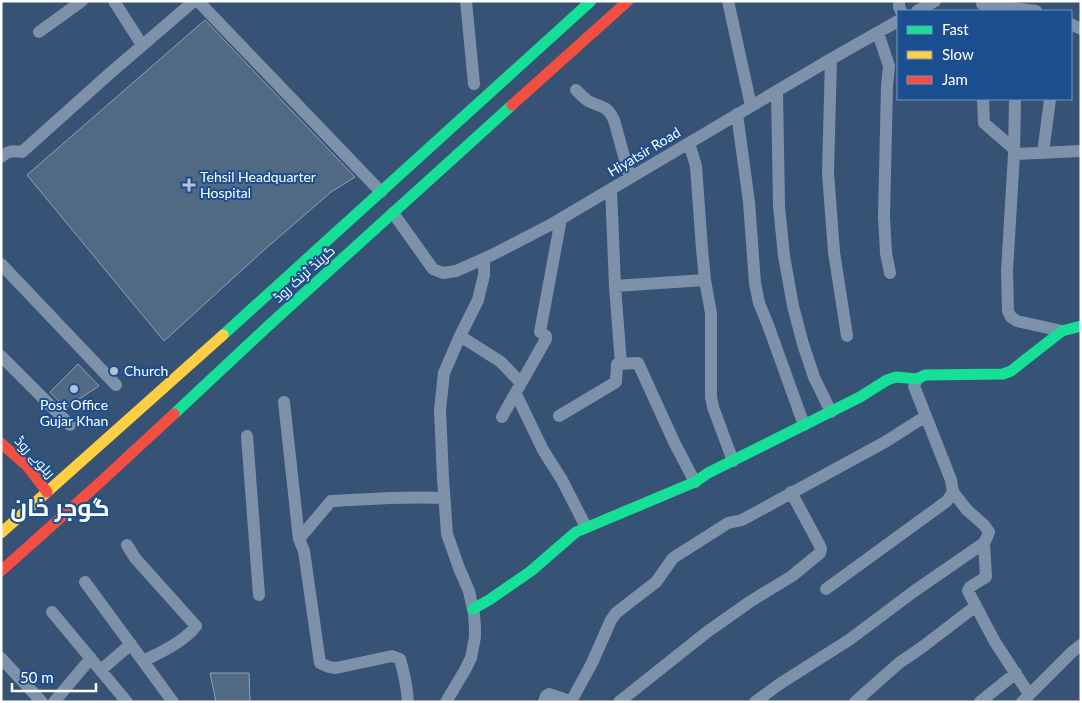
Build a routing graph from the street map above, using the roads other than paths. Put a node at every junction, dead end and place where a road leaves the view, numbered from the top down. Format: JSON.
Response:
{"nodes":[{"id":1,"x":82,"y":1,"type":"edge"},
{"id":2,"x":114,"y":1,"type":"edge"},
{"id":3,"x":194,"y":1,"type":"edge"},
{"id":4,"x":198,"y":1,"type":"edge"},
{"id":5,"x":466,"y":1,"type":"edge"},
{"id":6,"x":591,"y":1,"type":"edge"},
{"id":7,"x":628,"y":1,"type":"edge"},
{"id":8,"x":728,"y":1,"type":"edge"},
{"id":9,"x":935,"y":1,"type":"edge"},
{"id":10,"x":981,"y":5,"type":"edge"},
{"id":11,"x":1018,"y":7,"type":"edge"},
{"id":12,"x":919,"y":10,"type":"edge"},
{"id":13,"x":1032,"y":10,"type":"edge"},
{"id":14,"x":897,"y":22,"type":"edge"},
{"id":15,"x":40,"y":32,"type":"dead end"},
{"id":16,"x":878,"y":33,"type":"junction"},
{"id":17,"x":142,"y":45,"type":"junction"},
{"id":18,"x":831,"y":59,"type":"junction"},
{"id":19,"x":894,"y":66,"type":"edge"},
{"id":20,"x":474,"y":84,"type":"dead end"},
{"id":21,"x":576,"y":90,"type":"dead end"},
{"id":22,"x":777,"y":91,"type":"junction"},
{"id":23,"x":982,"y":100,"type":"edge"},
{"id":24,"x":1015,"y":100,"type":"edge"},
{"id":25,"x":1050,"y":100,"type":"edge"},
{"id":26,"x":751,"y":106,"type":"junction"},
{"id":27,"x":737,"y":114,"type":"junction"},
{"id":28,"x":689,"y":142,"type":"junction"},
{"id":29,"x":1081,"y":151,"type":"edge"},
{"id":30,"x":1014,"y":152,"type":"junction"},
{"id":31,"x":1043,"y":153,"type":"junction"},
{"id":32,"x":1,"y":157,"type":"edge"},
{"id":33,"x":630,"y":178,"type":"junction"},
{"id":34,"x":611,"y":189,"type":"junction"},
{"id":35,"x":381,"y":192,"type":"junction"},
{"id":36,"x":393,"y":213,"type":"junction"},
{"id":37,"x":561,"y":218,"type":"junction"},
{"id":38,"x":484,"y":259,"type":"junction"},
{"id":39,"x":1,"y":264,"type":"edge"},
{"id":40,"x":890,"y":274,"type":"dead end"},
{"id":41,"x":705,"y":280,"type":"junction"},
{"id":42,"x":615,"y":286,"type":"junction"},
{"id":43,"x":1081,"y":326,"type":"edge"},
{"id":44,"x":1062,"y":331,"type":"junction"},
{"id":45,"x":460,"y":336,"type":"junction"},
{"id":46,"x":847,"y":336,"type":"dead end"},
{"id":47,"x":1,"y":356,"type":"edge"},
{"id":48,"x":621,"y":364,"type":"junction"},
{"id":49,"x":918,"y":378,"type":"junction"},
{"id":50,"x":116,"y":385,"type":"dead end"},
{"id":51,"x":518,"y":388,"type":"junction"},
{"id":52,"x":284,"y":402,"type":"dead end"},
{"id":53,"x":831,"y":412,"type":"junction"},
{"id":54,"x":559,"y":416,"type":"dead end"},
{"id":55,"x":926,"y":416,"type":"junction"},
{"id":56,"x":502,"y":417,"type":"dead end"},
{"id":57,"x":70,"y":425,"type":"dead end"},
{"id":58,"x":804,"y":425,"type":"junction"},
{"id":59,"x":247,"y":436,"type":"dead end"},
{"id":60,"x":1,"y":443,"type":"edge"},
{"id":61,"x":734,"y":461,"type":"junction"},
{"id":62,"x":695,"y":482,"type":"junction"},
{"id":63,"x":48,"y":492,"type":"junction"},
{"id":64,"x":791,"y":492,"type":"junction"},
{"id":65,"x":953,"y":492,"type":"junction"},
{"id":66,"x":444,"y":498,"type":"junction"},
{"id":67,"x":586,"y":526,"type":"junction"},
{"id":68,"x":1,"y":533,"type":"edge"},
{"id":69,"x":299,"y":539,"type":"junction"},
{"id":70,"x":984,"y":543,"type":"junction"},
{"id":71,"x":127,"y":545,"type":"dead end"},
{"id":72,"x":1,"y":571,"type":"edge"},
{"id":73,"x":85,"y":582,"type":"dead end"},
{"id":74,"x":826,"y":589,"type":"dead end"},
{"id":75,"x":259,"y":595,"type":"dead end"},
{"id":76,"x":976,"y":606,"type":"junction"},
{"id":77,"x":473,"y":608,"type":"junction"},
{"id":78,"x":52,"y":612,"type":"dead end"},
{"id":79,"x":131,"y":644,"type":"junction"},
{"id":80,"x":1081,"y":645,"type":"edge"},
{"id":81,"x":1,"y":658,"type":"edge"},
{"id":82,"x":91,"y":658,"type":"junction"},
{"id":83,"x":143,"y":661,"type":"junction"},
{"id":84,"x":101,"y":670,"type":"junction"},
{"id":85,"x":1016,"y":673,"type":"junction"},
{"id":86,"x":1025,"y":698,"type":"edge"},
{"id":87,"x":42,"y":702,"type":"edge"},
{"id":88,"x":54,"y":702,"type":"edge"},
{"id":89,"x":127,"y":702,"type":"edge"},
{"id":90,"x":173,"y":702,"type":"edge"},
{"id":91,"x":408,"y":702,"type":"edge"},
{"id":92,"x":446,"y":702,"type":"edge"},
{"id":93,"x":544,"y":702,"type":"edge"},
{"id":94,"x":618,"y":702,"type":"edge"},
{"id":95,"x":755,"y":702,"type":"edge"},
{"id":96,"x":855,"y":702,"type":"edge"},
{"id":97,"x":980,"y":702,"type":"edge"}],
"edges":[{"from":1,"to":15,"type":"street"},
{"from":2,"to":17,"type":"street"},
{"from":3,"to":17,"type":"street"},
{"from":4,"to":35,"type":"street"},
{"from":5,"to":20,"type":"street"},
{"from":6,"to":35,"type":"main road","name":"گرینڈ ٹرنک روڈ"},
{"from":7,"to":36,"type":"main road","name":"گرینڈ ٹرنک روڈ"},
{"from":8,"to":26,"type":"street"},
{"from":9,"to":12,"type":"street"},
{"from":10,"to":11,"type":"street"},
{"from":11,"to":13,"type":"street"},
{"from":14,"to":16,"type":"street","name":"Hiyatsir Road"},
{"from":16,"to":18,"type":"street","name":"Hiyatsir Road"},
{"from":16,"to":19,"type":"street"},
{"from":17,"to":32,"type":"street"},
{"from":18,"to":22,"type":"street","name":"Hiyatsir Road"},
{"from":18,"to":46,"type":"street"},
{"from":19,"to":40,"type":"street"},
{"from":21,"to":33,"type":"street"},
{"from":22,"to":26,"type":"street","name":"Hiyatsir Road"},
{"from":22,"to":53,"type":"street"},
{"from":23,"to":30,"type":"street"},
{"from":24,"to":30,"type":"street"},
{"from":25,"to":31,"type":"street"},
{"from":26,"to":27,"type":"street","name":"Hiyatsir Road"},
{"from":27,"to":28,"type":"street","name":"Hiyatsir Road"},
{"from":27,"to":58,"type":"street"},
{"from":28,"to":33,"type":"street","name":"Hiyatsir Road"},
{"from":28,"to":41,"type":"street"},
{"from":29,"to":31,"type":"street"},
{"from":30,"to":31,"type":"street"},
{"from":30,"to":44,"type":"street"},
{"from":33,"to":34,"type":"street","name":"Hiyatsir Road"},
{"from":34,"to":37,"type":"street","name":"Hiyatsir Road"},
{"from":34,"to":42,"type":"street"},
{"from":35,"to":63,"type":"main road","name":"گرینڈ ٹرنک روڈ"},
{"from":36,"to":38,"type":"street","name":"Hiyatsir Road"},
{"from":36,"to":72,"type":"main road","name":"گرینڈ ٹرنک روڈ"},
{"from":37,"to":38,"type":"street","name":"Hiyatsir Road"},
{"from":37,"to":51,"type":"street"},
{"from":38,"to":45,"type":"street"},
{"from":39,"to":50,"type":"street"},
{"from":41,"to":42,"type":"street"},
{"from":41,"to":61,"type":"street"},
{"from":42,"to":48,"type":"street"},
{"from":43,"to":44,"type":"main road"},
{"from":44,"to":49,"type":"main road"},
{"from":45,"to":51,"type":"street"},
{"from":45,"to":66,"type":"street"},
{"from":47,"to":57,"type":"street"},
{"from":48,"to":54,"type":"street"},
{"from":48,"to":62,"type":"street"},
{"from":49,"to":53,"type":"main road"},
{"from":49,"to":55,"type":"street"},
{"from":51,"to":56,"type":"street"},
{"from":51,"to":67,"type":"street"},
{"from":52,"to":69,"type":"street"},
{"from":53,"to":58,"type":"main road"},
{"from":55,"to":64,"type":"street"},
{"from":55,"to":65,"type":"street"},
{"from":58,"to":61,"type":"main road"},
{"from":59,"to":75,"type":"street"},
{"from":60,"to":63,"type":"main road","name":"ریلوے روڈ"},
{"from":61,"to":62,"type":"main road"},
{"from":62,"to":67,"type":"main road"},
{"from":63,"to":68,"type":"main road","name":"گرینڈ ٹرنک روڈ"},
{"from":64,"to":93,"type":"street"},
{"from":64,"to":94,"type":"street"},
{"from":65,"to":70,"type":"street"},
{"from":65,"to":74,"type":"street"},
{"from":66,"to":69,"type":"street"},
{"from":66,"to":77,"type":"street"},
{"from":67,"to":77,"type":"main road"},
{"from":69,"to":91,"type":"street"},
{"from":70,"to":76,"type":"street"},
{"from":70,"to":95,"type":"street"},
{"from":71,"to":83,"type":"street"},
{"from":73,"to":79,"type":"street"},
{"from":76,"to":85,"type":"street"},
{"from":76,"to":96,"type":"street"},
{"from":77,"to":92,"type":"street"},
{"from":78,"to":82,"type":"street"},
{"from":79,"to":83,"type":"street"},
{"from":79,"to":84,"type":"street"},
{"from":80,"to":86,"type":"street"},
{"from":81,"to":87,"type":"street"},
{"from":82,"to":84,"type":"street"},
{"from":82,"to":88,"type":"street"},
{"from":83,"to":90,"type":"street"},
{"from":84,"to":89,"type":"street"},
{"from":85,"to":86,"type":"street"},
{"from":85,"to":97,"type":"street"}]}
